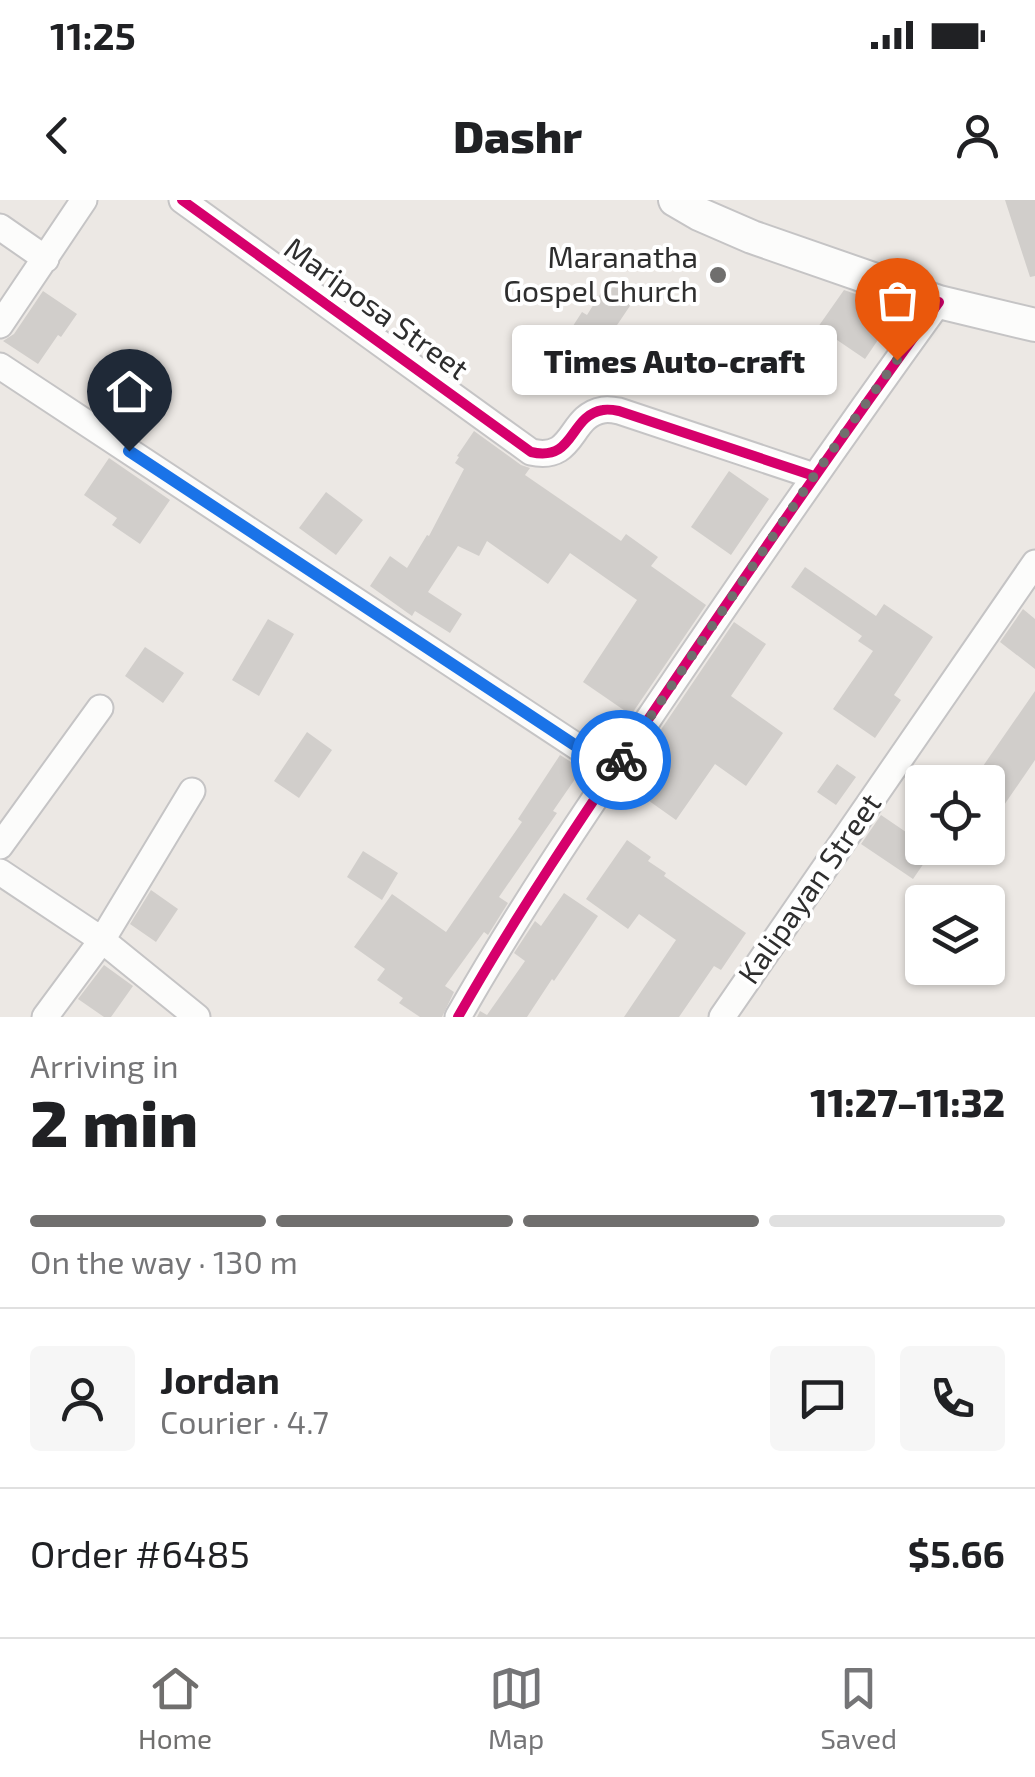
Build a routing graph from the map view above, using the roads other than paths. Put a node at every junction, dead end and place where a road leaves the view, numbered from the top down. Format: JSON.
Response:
{"nodes":[{"id":1,"x":84,"y":200,"type":"edge"},
{"id":2,"x":182,"y":200,"type":"edge"},
{"id":3,"x":675,"y":200,"type":"edge"},
{"id":4,"x":0,"y":226,"type":"edge"},
{"id":5,"x":46,"y":258,"type":"junction"},
{"id":6,"x":939,"y":302,"type":"junction"},
{"id":7,"x":1035,"y":324,"type":"edge"},
{"id":8,"x":0,"y":325,"type":"edge"},
{"id":9,"x":0,"y":366,"type":"edge"},
{"id":10,"x":814,"y":476,"type":"junction"},
{"id":11,"x":1035,"y":563,"type":"edge"},
{"id":12,"x":100,"y":708,"type":"dead end"},
{"id":13,"x":614,"y":771,"type":"junction"},
{"id":14,"x":192,"y":791,"type":"dead end"},
{"id":15,"x":0,"y":846,"type":"edge"},
{"id":16,"x":0,"y":872,"type":"edge"},
{"id":17,"x":102,"y":940,"type":"junction"},
{"id":18,"x":191,"y":1015,"type":"edge"},
{"id":19,"x":45,"y":1017,"type":"edge"},
{"id":20,"x":458,"y":1017,"type":"edge"},
{"id":21,"x":722,"y":1017,"type":"edge"}],
"edges":[{"from":1,"to":5,"type":"street"},
{"from":2,"to":10,"type":"street","name":"Mariposa Street"},
{"from":3,"to":6,"type":"street"},
{"from":4,"to":5,"type":"street"},
{"from":5,"to":8,"type":"street"},
{"from":6,"to":7,"type":"street"},
{"from":6,"to":10,"type":"street"},
{"from":9,"to":13,"type":"street"},
{"from":10,"to":13,"type":"street"},
{"from":11,"to":21,"type":"street","name":"Kalipayan Street"},
{"from":12,"to":15,"type":"street"},
{"from":13,"to":20,"type":"street"},
{"from":14,"to":17,"type":"street"},
{"from":16,"to":17,"type":"street"},
{"from":17,"to":18,"type":"street"},
{"from":17,"to":19,"type":"street"}]}
